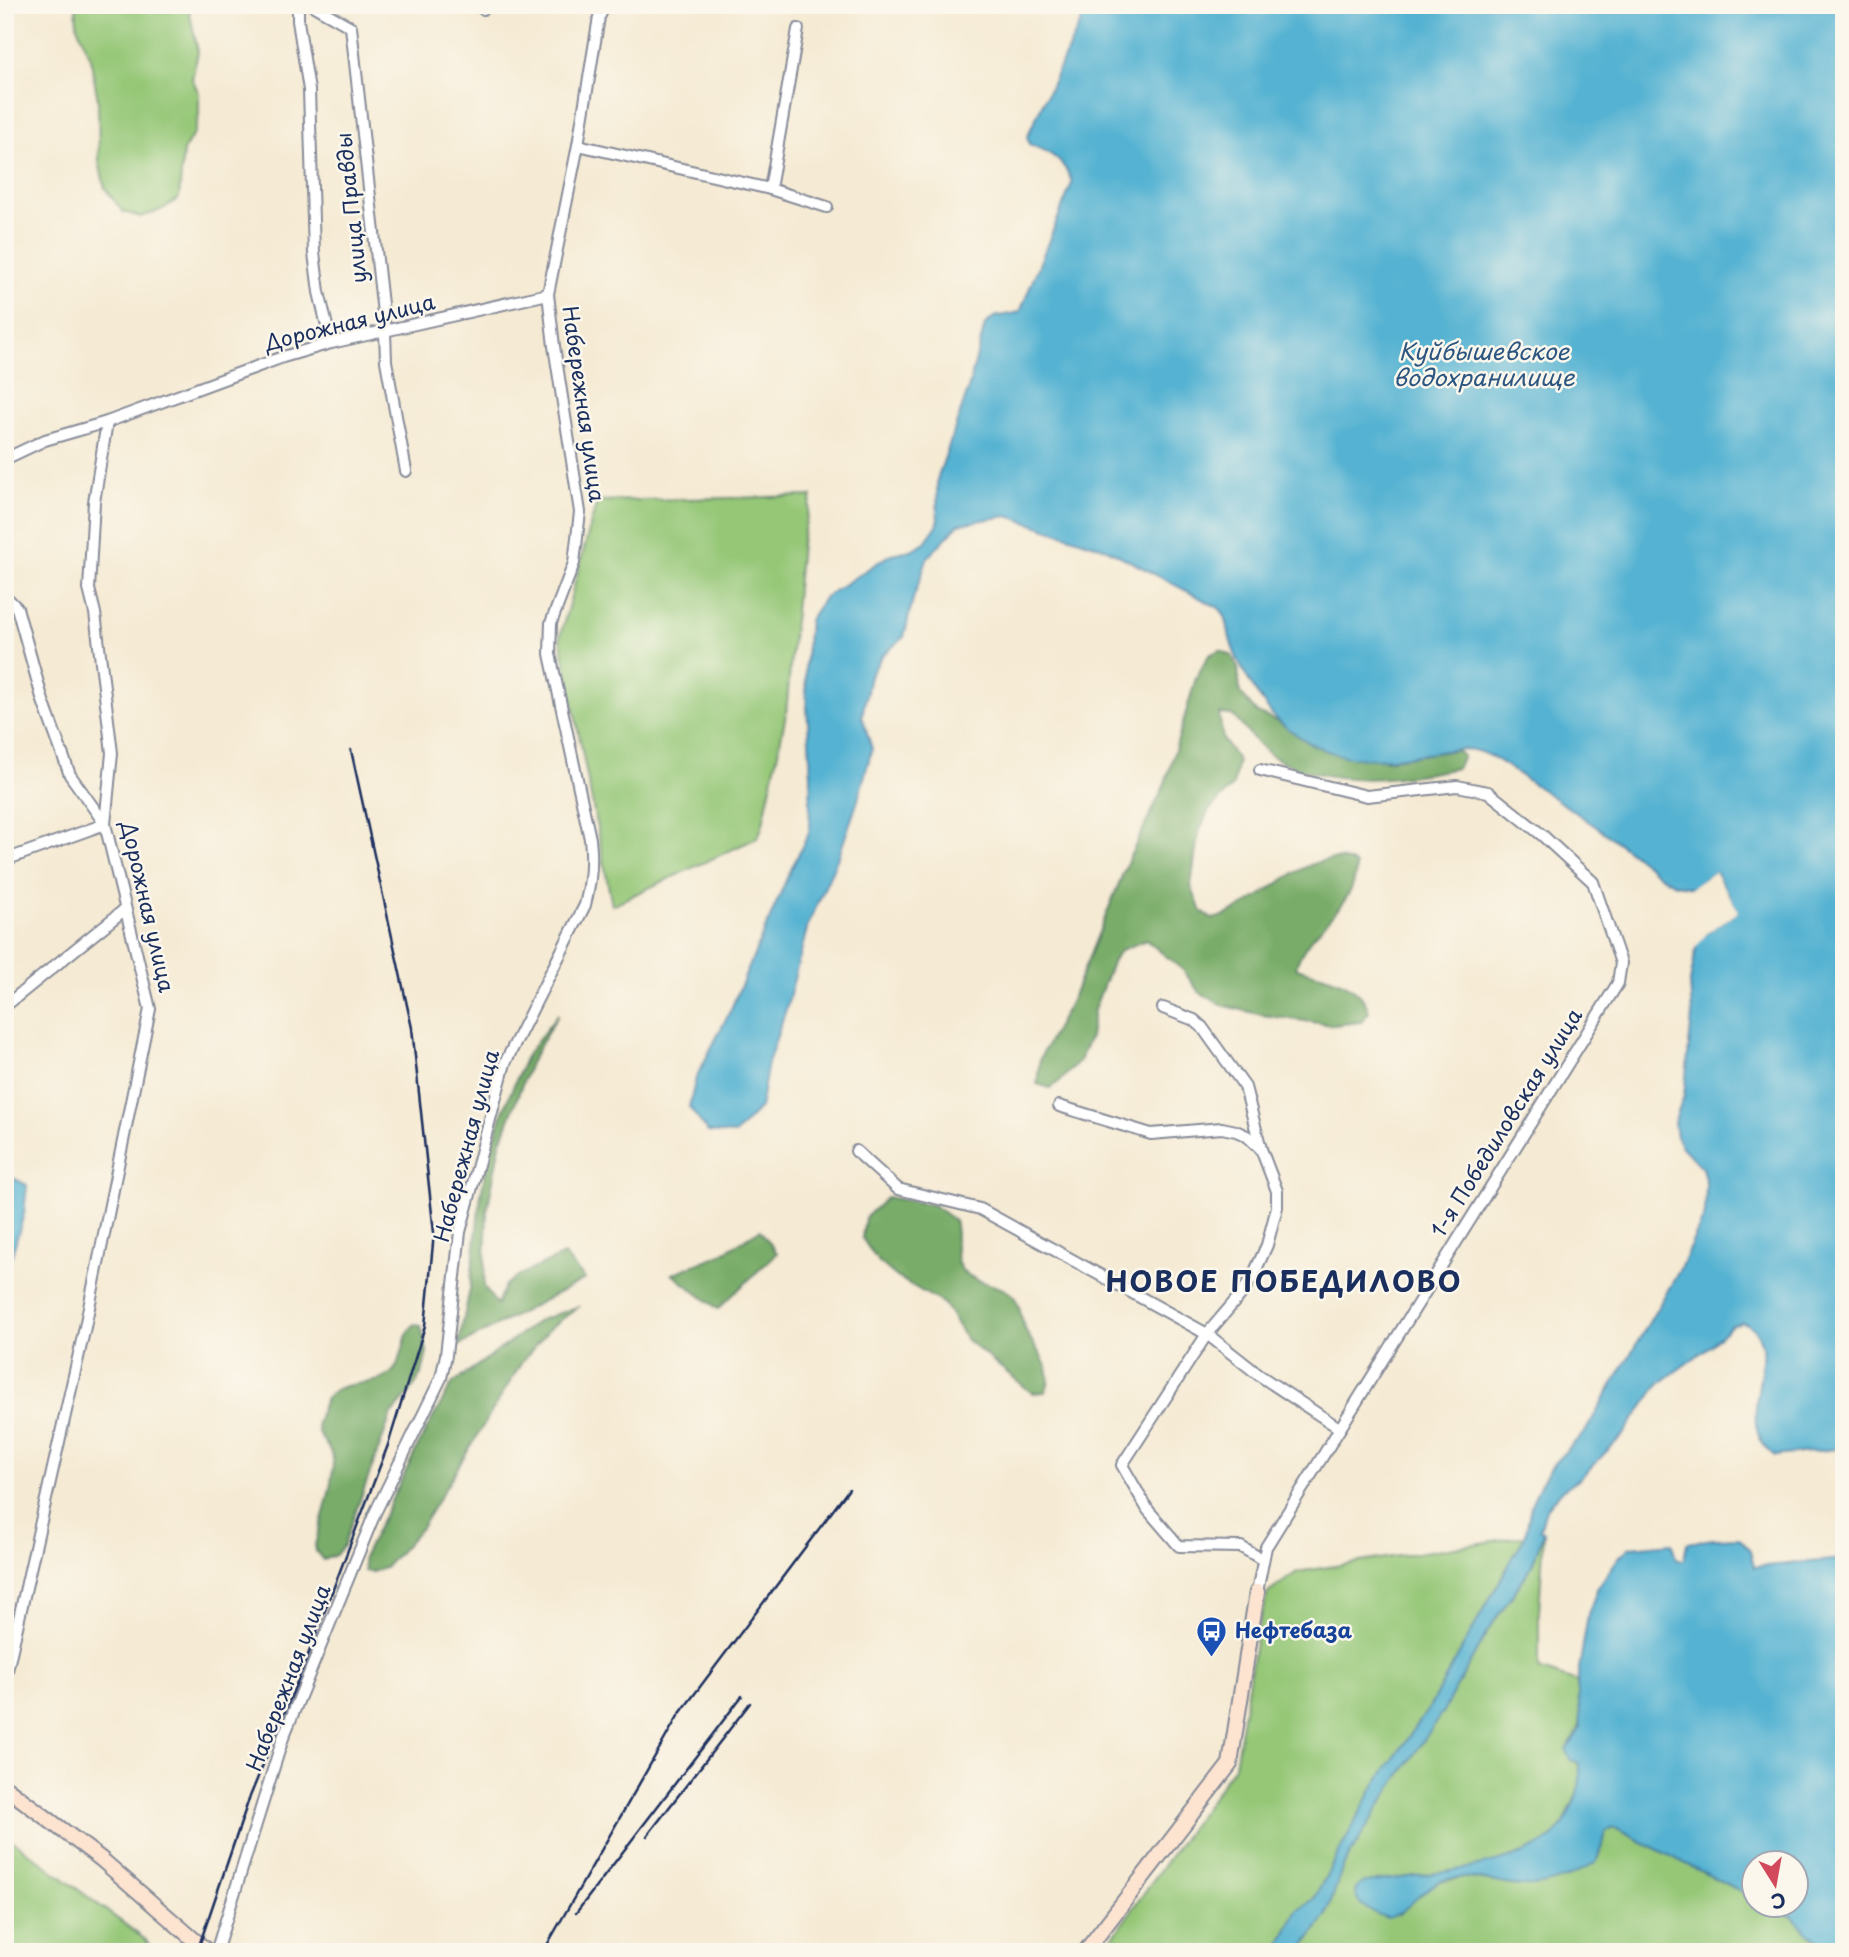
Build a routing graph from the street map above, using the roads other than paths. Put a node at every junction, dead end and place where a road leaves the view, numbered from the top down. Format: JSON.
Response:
{"nodes":[{"id":1,"x":298,"y":5,"type":"edge"},
{"id":2,"x":312,"y":5,"type":"edge"},
{"id":3,"x":605,"y":5,"type":"edge"},
{"id":4,"x":798,"y":29,"type":"dead end"},
{"id":5,"x":579,"y":145,"type":"junction"},
{"id":6,"x":770,"y":189,"type":"junction"},
{"id":7,"x":827,"y":207,"type":"dead end"},
{"id":8,"x":548,"y":294,"type":"junction"},
{"id":9,"x":385,"y":331,"type":"junction"},
{"id":10,"x":331,"y":344,"type":"junction"},
{"id":11,"x":107,"y":422,"type":"junction"},
{"id":12,"x":5,"y":459,"type":"edge"},
{"id":13,"x":406,"y":471,"type":"dead end"},
{"id":14,"x":5,"y":596,"type":"edge"},
{"id":15,"x":1260,"y":770,"type":"dead end"},
{"id":16,"x":105,"y":824,"type":"junction"},
{"id":17,"x":5,"y":860,"type":"edge"},
{"id":18,"x":124,"y":910,"type":"junction"},
{"id":19,"x":5,"y":1006,"type":"edge"},
{"id":20,"x":1163,"y":1008,"type":"dead end"},
{"id":21,"x":1059,"y":1106,"type":"dead end"},
{"id":22,"x":1261,"y":1149,"type":"junction"},
{"id":23,"x":856,"y":1151,"type":"dead end"},
{"id":24,"x":1207,"y":1334,"type":"junction"},
{"id":25,"x":1339,"y":1428,"type":"junction"},
{"id":26,"x":1263,"y":1560,"type":"junction"},
{"id":27,"x":1257,"y":1592,"type":"joint"},
{"id":28,"x":5,"y":1680,"type":"edge"},
{"id":29,"x":5,"y":1787,"type":"edge"},
{"id":30,"x":208,"y":1952,"type":"edge"},
{"id":31,"x":216,"y":1952,"type":"edge"},
{"id":32,"x":1085,"y":1952,"type":"edge"}],
"edges":[{"from":1,"to":10,"type":"street"},
{"from":2,"to":9,"type":"street","name":"улица Правды"},
{"from":3,"to":5,"type":"street","name":"Набережная улица"},
{"from":4,"to":6,"type":"street"},
{"from":5,"to":6,"type":"street"},
{"from":5,"to":8,"type":"street","name":"Набережная улица"},
{"from":6,"to":7,"type":"street"},
{"from":8,"to":9,"type":"street","name":"Дорожная улица"},
{"from":8,"to":31,"type":"street","name":"Набережная улица"},
{"from":9,"to":10,"type":"street","name":"Дорожная улица"},
{"from":9,"to":13,"type":"street","name":"улица Правды"},
{"from":10,"to":11,"type":"street","name":"Дорожная улица"},
{"from":11,"to":12,"type":"street"},
{"from":11,"to":16,"type":"street","name":"Дорожная улица"},
{"from":14,"to":16,"type":"street"},
{"from":15,"to":25,"type":"street","name":"1-я Победиловская улица"},
{"from":16,"to":17,"type":"street"},
{"from":16,"to":18,"type":"street","name":"Дорожная улица"},
{"from":18,"to":19,"type":"street"},
{"from":18,"to":28,"type":"street","name":"Дорожная улица"},
{"from":20,"to":22,"type":"street"},
{"from":21,"to":22,"type":"street"},
{"from":22,"to":24,"type":"street"},
{"from":23,"to":24,"type":"street"},
{"from":24,"to":25,"type":"street"},
{"from":24,"to":26,"type":"street"},
{"from":25,"to":26,"type":"street","name":"1-я Победиловская улица"},
{"from":26,"to":27,"type":"street","name":"1-я Победиловская улица"},
{"from":27,"to":32,"type":"street"},
{"from":29,"to":30,"type":"street"}]}
